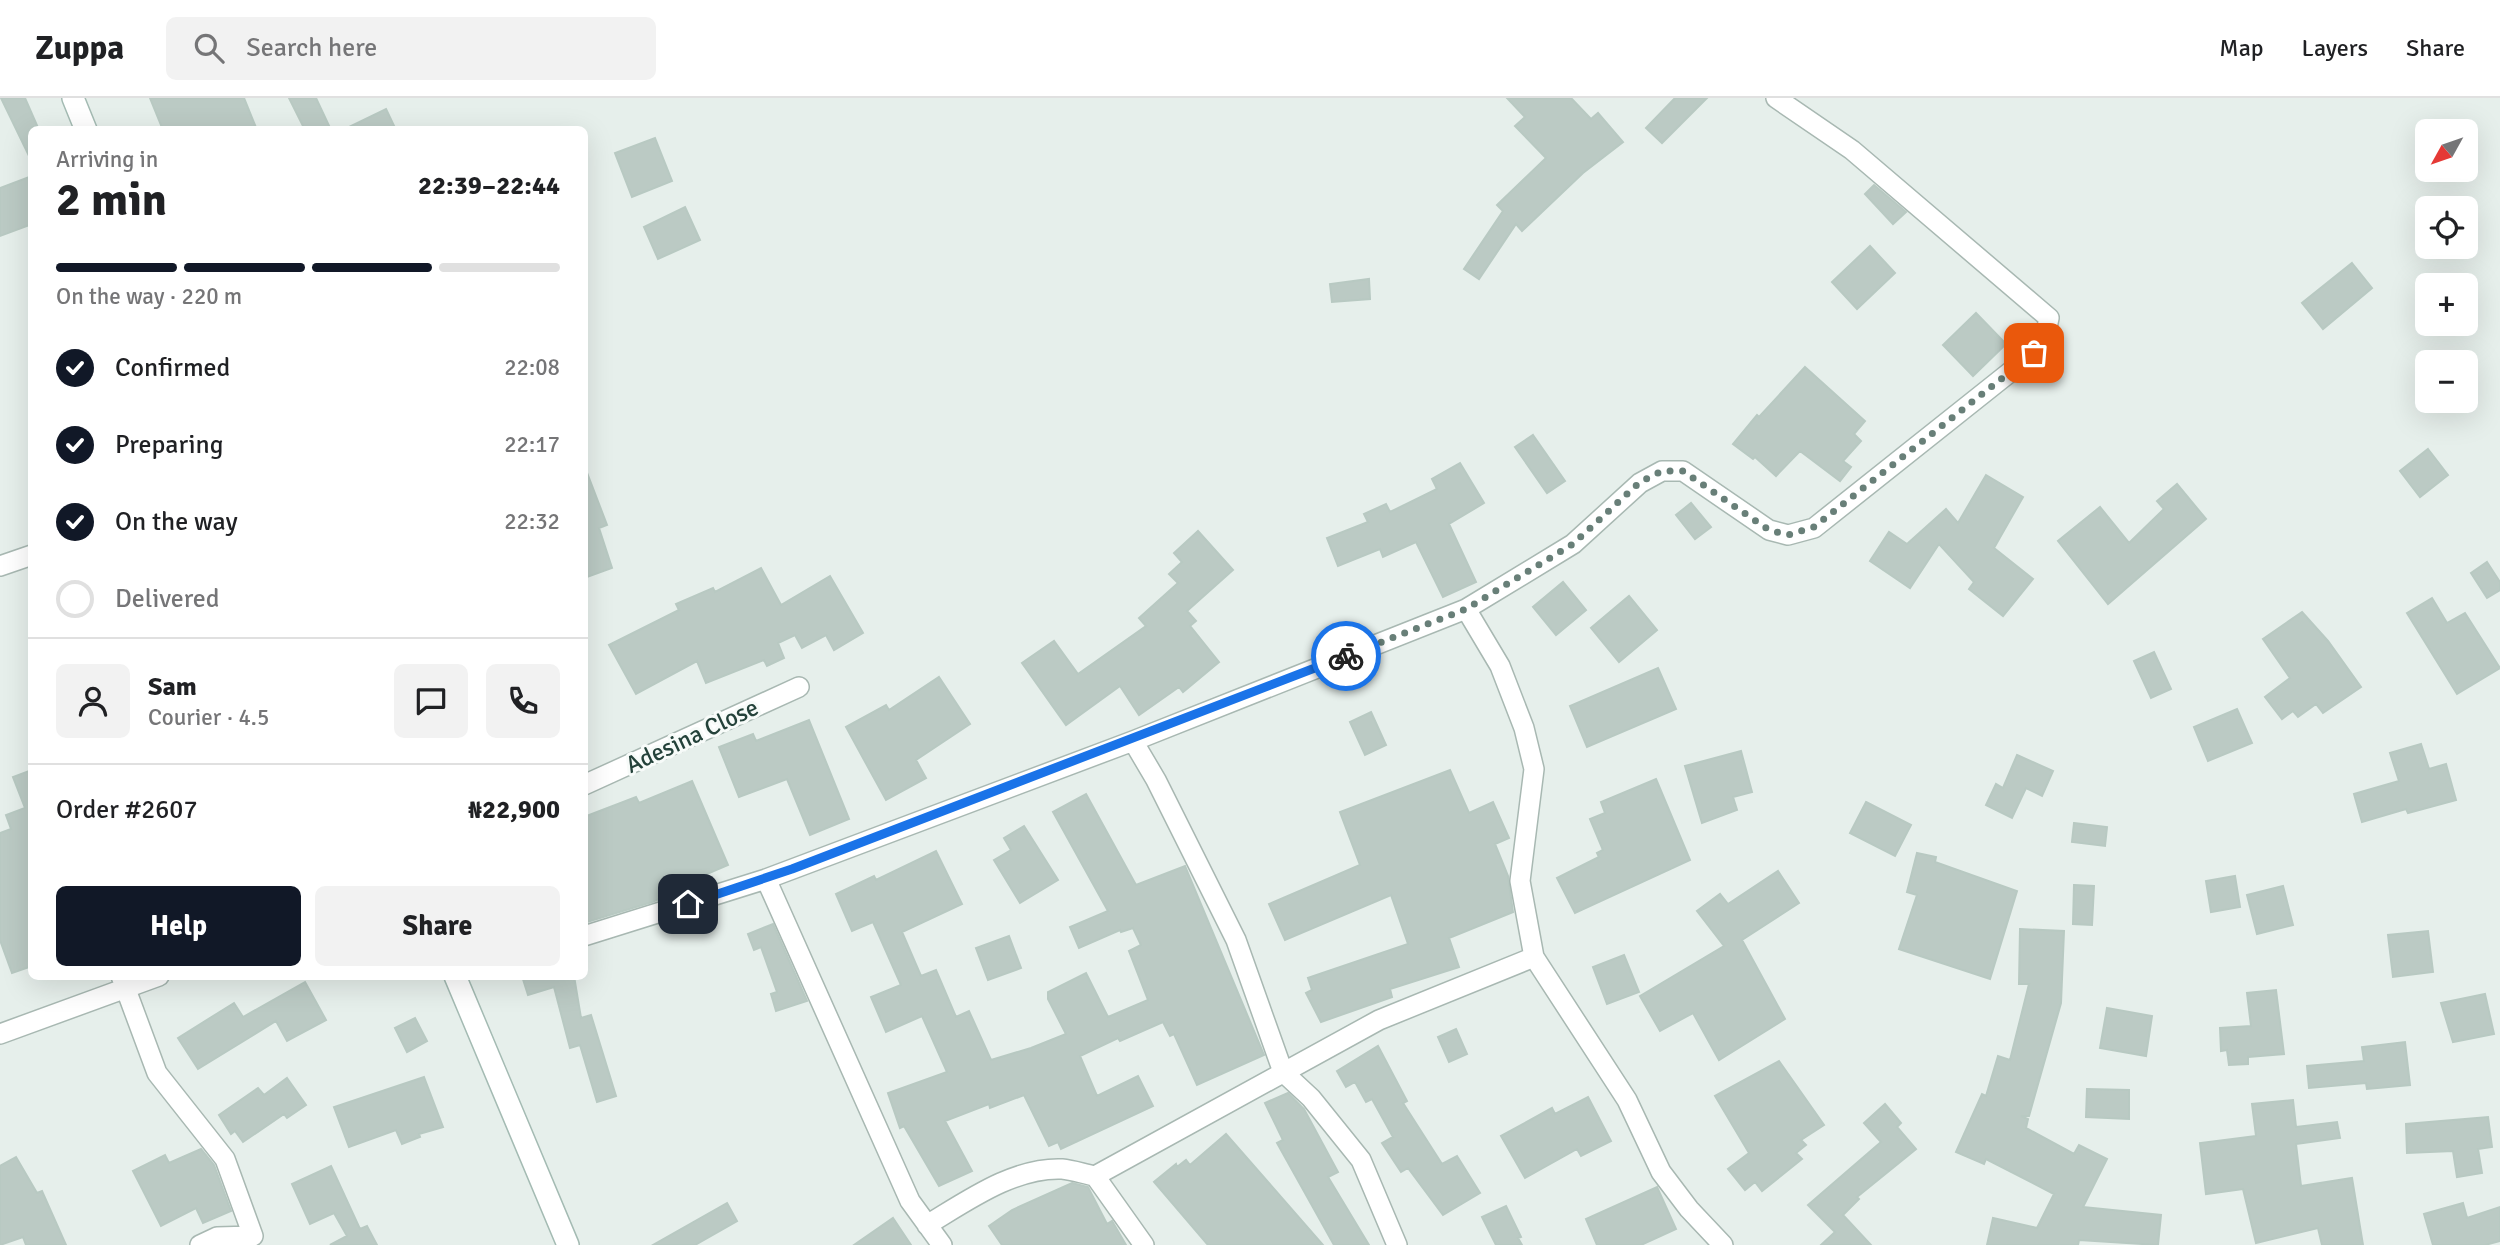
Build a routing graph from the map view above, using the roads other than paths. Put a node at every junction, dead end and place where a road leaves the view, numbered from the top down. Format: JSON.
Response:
{"nodes":[{"id":1,"x":73,"y":98,"type":"edge"},
{"id":2,"x":1776,"y":98,"type":"edge"},
{"id":3,"x":84,"y":126,"type":"edge"},
{"id":4,"x":28,"y":556,"type":"edge"},
{"id":5,"x":0,"y":566,"type":"edge"},
{"id":6,"x":1466,"y":609,"type":"junction"},
{"id":7,"x":799,"y":687,"type":"dead end"},
{"id":8,"x":1133,"y":741,"type":"junction"},
{"id":9,"x":588,"y":783,"type":"edge"},
{"id":10,"x":766,"y":879,"type":"junction"},
{"id":11,"x":588,"y":935,"type":"edge"},
{"id":12,"x":1534,"y":957,"type":"junction"},
{"id":13,"x":457,"y":980,"type":"edge"},
{"id":14,"x":123,"y":983,"type":"edge"},
{"id":15,"x":0,"y":1034,"type":"edge"},
{"id":16,"x":1283,"y":1072,"type":"junction"},
{"id":17,"x":1095,"y":1176,"type":"junction"},
{"id":18,"x":927,"y":1225,"type":"junction"},
{"id":19,"x":213,"y":1242,"type":"edge"},
{"id":20,"x":568,"y":1245,"type":"edge"},
{"id":21,"x":942,"y":1245,"type":"edge"},
{"id":22,"x":1144,"y":1245,"type":"edge"},
{"id":23,"x":1397,"y":1245,"type":"edge"},
{"id":24,"x":1723,"y":1245,"type":"edge"}],
"edges":[{"from":1,"to":3,"type":"main road"},
{"from":2,"to":6,"type":"street"},
{"from":4,"to":5,"type":"street"},
{"from":6,"to":8,"type":"street"},
{"from":6,"to":12,"type":"street"},
{"from":7,"to":9,"type":"street","name":"Adesina Close"},
{"from":8,"to":10,"type":"street"},
{"from":8,"to":16,"type":"street"},
{"from":10,"to":11,"type":"street"},
{"from":10,"to":18,"type":"street"},
{"from":12,"to":16,"type":"street"},
{"from":12,"to":24,"type":"street"},
{"from":13,"to":20,"type":"main road"},
{"from":14,"to":15,"type":"street"},
{"from":14,"to":19,"type":"street"},
{"from":16,"to":17,"type":"street"},
{"from":16,"to":23,"type":"street"},
{"from":17,"to":18,"type":"street"},
{"from":17,"to":22,"type":"street"},
{"from":18,"to":21,"type":"street"}]}
